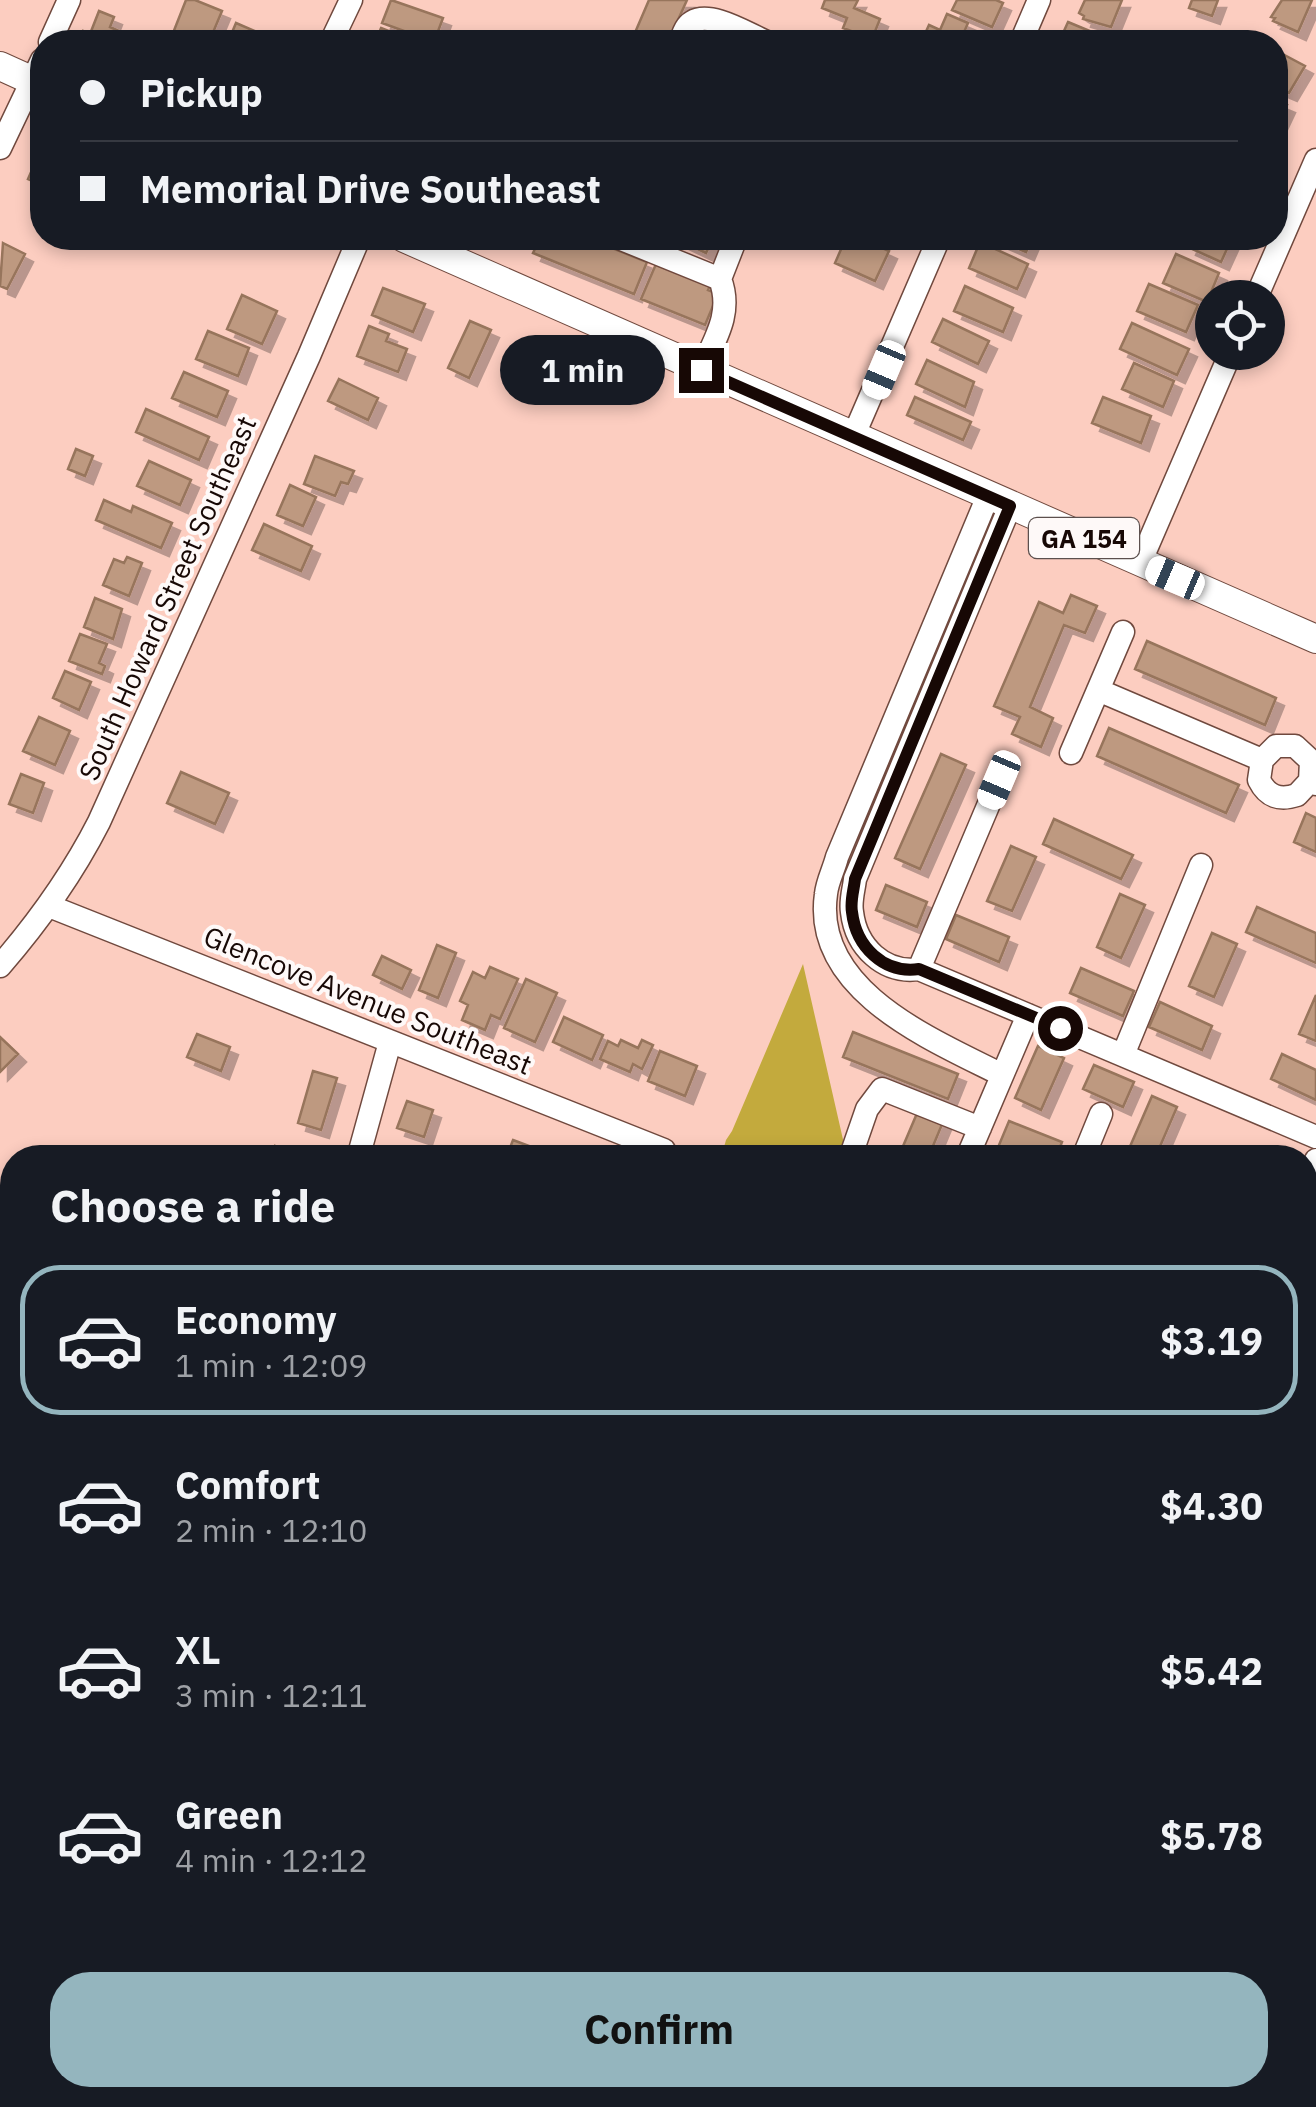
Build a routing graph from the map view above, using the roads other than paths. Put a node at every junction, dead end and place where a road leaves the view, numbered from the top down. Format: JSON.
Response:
{"nodes":[{"id":1,"x":69,"y":0,"type":"edge"},
{"id":2,"x":350,"y":0,"type":"edge"},
{"id":3,"x":1039,"y":0,"type":"edge"},
{"id":4,"x":55,"y":30,"type":"edge"},
{"id":5,"x":337,"y":30,"type":"edge"},
{"id":6,"x":685,"y":30,"type":"edge"},
{"id":7,"x":737,"y":30,"type":"edge"},
{"id":8,"x":1026,"y":30,"type":"edge"},
{"id":9,"x":0,"y":66,"type":"edge"},
{"id":10,"x":30,"y":73,"type":"edge"},
{"id":11,"x":30,"y":93,"type":"edge"},
{"id":12,"x":0,"y":148,"type":"edge"},
{"id":13,"x":1316,"y":160,"type":"edge"},
{"id":14,"x":1288,"y":224,"type":"edge"},
{"id":15,"x":354,"y":250,"type":"edge"},
{"id":16,"x":432,"y":250,"type":"edge"},
{"id":17,"x":649,"y":250,"type":"edge"},
{"id":18,"x":731,"y":250,"type":"edge"},
{"id":19,"x":934,"y":250,"type":"edge"},
{"id":20,"x":1277,"y":250,"type":"edge"},
{"id":21,"x":720,"y":279,"type":"junction"},
{"id":22,"x":1264,"y":280,"type":"edge"},
{"id":23,"x":701,"y":370,"type":"junction"},
{"id":24,"x":1223,"y":370,"type":"edge"},
{"id":25,"x":853,"y":437,"type":"junction"},
{"id":26,"x":999,"y":501,"type":"junction"},
{"id":27,"x":1140,"y":563,"type":"junction"},
{"id":28,"x":1123,"y":632,"type":"dead end"},
{"id":29,"x":1316,"y":639,"type":"edge"},
{"id":30,"x":1098,"y":690,"type":"junction"},
{"id":31,"x":1071,"y":754,"type":"dead end"},
{"id":32,"x":1262,"y":760,"type":"junction"},
{"id":33,"x":999,"y":780,"type":"dead end"},
{"id":34,"x":1313,"y":782,"type":"edge"},
{"id":35,"x":1201,"y":865,"type":"dead end"},
{"id":36,"x":49,"y":906,"type":"junction"},
{"id":37,"x":882,"y":965,"type":"junction"},
{"id":38,"x":0,"y":966,"type":"edge"},
{"id":39,"x":919,"y":969,"type":"junction"},
{"id":40,"x":863,"y":989,"type":"junction"},
{"id":41,"x":1028,"y":1014,"type":"junction"},
{"id":42,"x":390,"y":1042,"type":"junction"},
{"id":43,"x":1123,"y":1055,"type":"junction"},
{"id":44,"x":1002,"y":1075,"type":"junction"},
{"id":45,"x":1101,"y":1114,"type":"dead end"},
{"id":46,"x":980,"y":1128,"type":"junction"},
{"id":47,"x":1316,"y":1137,"type":"edge"},
{"id":48,"x":362,"y":1145,"type":"edge"},
{"id":49,"x":651,"y":1145,"type":"edge"},
{"id":50,"x":855,"y":1145,"type":"edge"},
{"id":51,"x":973,"y":1145,"type":"edge"},
{"id":52,"x":1088,"y":1145,"type":"edge"}],
"edges":[{"from":1,"to":4,"type":"street"},
{"from":2,"to":5,"type":"street"},
{"from":3,"to":8,"type":"street"},
{"from":6,"to":7,"type":"street"},
{"from":9,"to":10,"type":"main road"},
{"from":11,"to":12,"type":"street"},
{"from":13,"to":14,"type":"street"},
{"from":15,"to":36,"type":"street","name":"South Howard Street Southeast"},
{"from":16,"to":23,"type":"main road","number":"GA 154"},
{"from":17,"to":21,"type":"street"},
{"from":18,"to":21,"type":"street"},
{"from":19,"to":25,"type":"street"},
{"from":20,"to":22,"type":"street"},
{"from":21,"to":23,"type":"street"},
{"from":23,"to":25,"type":"main road","number":"GA 154"},
{"from":24,"to":27,"type":"street"},
{"from":25,"to":26,"type":"main road","number":"GA 154"},
{"from":26,"to":27,"type":"main road","number":"GA 154"},
{"from":26,"to":37,"type":"street"},
{"from":26,"to":40,"type":"street"},
{"from":27,"to":29,"type":"main road","number":"GA 154"},
{"from":28,"to":30,"type":"street"},
{"from":30,"to":31,"type":"street"},
{"from":30,"to":32,"type":"street"},
{"from":32,"to":34,"type":"street"},
{"from":32,"to":34,"type":"street"},
{"from":33,"to":39,"type":"street"},
{"from":35,"to":43,"type":"street"},
{"from":36,"to":38,"type":"street","name":"South Howard Street Southeast"},
{"from":36,"to":42,"type":"street","name":"Glencove Avenue Southeast"},
{"from":37,"to":39,"type":"street"},
{"from":37,"to":40,"type":"street"},
{"from":39,"to":41,"type":"street"},
{"from":40,"to":44,"type":"street"},
{"from":41,"to":43,"type":"street"},
{"from":41,"to":44,"type":"street"},
{"from":42,"to":48,"type":"street"},
{"from":42,"to":49,"type":"street","name":"Glencove Avenue Southeast"},
{"from":43,"to":47,"type":"street"},
{"from":44,"to":46,"type":"street"},
{"from":45,"to":52,"type":"street"},
{"from":46,"to":50,"type":"street"},
{"from":46,"to":51,"type":"street"}]}
